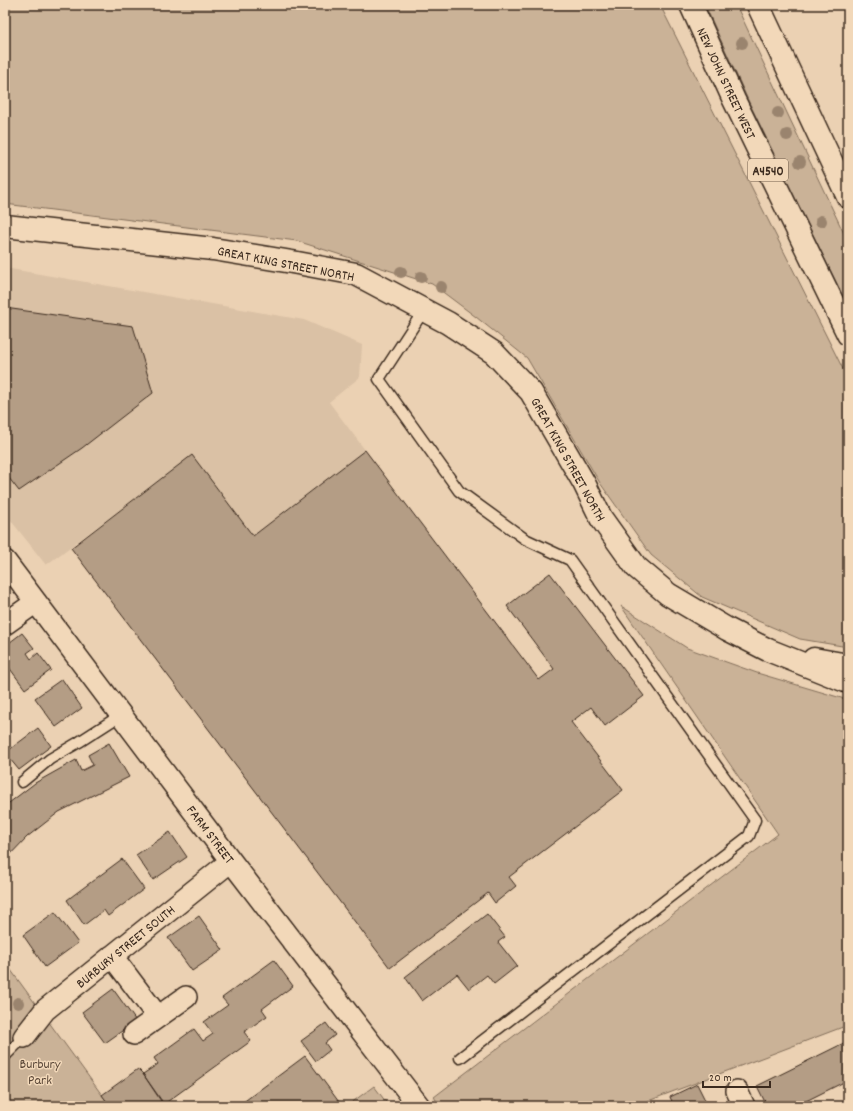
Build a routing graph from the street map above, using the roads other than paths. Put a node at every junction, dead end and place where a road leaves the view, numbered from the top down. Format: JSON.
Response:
{"nodes":[{"id":1,"x":691,"y":5,"type":"edge"},
{"id":2,"x":758,"y":5,"type":"edge"},
{"id":3,"x":848,"y":198,"type":"edge"},
{"id":4,"x":5,"y":226,"type":"edge"},
{"id":5,"x":424,"y":310,"type":"junction"},
{"id":6,"x":848,"y":334,"type":"edge"},
{"id":7,"x":5,"y":561,"type":"edge"},
{"id":8,"x":36,"y":602,"type":"junction"},
{"id":9,"x":5,"y":624,"type":"edge"},
{"id":10,"x":768,"y":650,"type":"junction"},
{"id":11,"x":848,"y":665,"type":"edge"},
{"id":12,"x":848,"y":682,"type":"edge"},
{"id":13,"x":121,"y":715,"type":"junction"},
{"id":14,"x":22,"y":782,"type":"dead end"},
{"id":15,"x":231,"y":860,"type":"junction"},
{"id":16,"x":112,"y":956,"type":"junction"},
{"id":17,"x":186,"y":997,"type":"dead end"},
{"id":18,"x":158,"y":1017,"type":"junction"},
{"id":19,"x":134,"y":1034,"type":"dead end"},
{"id":20,"x":24,"y":1037,"type":"joint"},
{"id":21,"x":6,"y":1053,"type":"edge"},
{"id":22,"x":460,"y":1058,"type":"dead end"},
{"id":23,"x":418,"y":1106,"type":"edge"}],
"edges":[{"from":1,"to":6,"type":"main road","name":"NEW JOHN STREET WEST","number":"A4540"},
{"from":2,"to":3,"type":"main road"},
{"from":4,"to":5,"type":"main road","name":"GREAT KING STREET NORTH"},
{"from":5,"to":10,"type":"main road","name":"GREAT KING STREET NORTH"},
{"from":5,"to":22,"type":"lane"},
{"from":7,"to":8,"type":"street","name":"FARM STREET"},
{"from":8,"to":9,"type":"street"},
{"from":8,"to":13,"type":"street","name":"FARM STREET"},
{"from":10,"to":11,"type":"main road","name":"GREAT KING STREET NORTH"},
{"from":10,"to":12,"type":"main road","name":"GREAT KING STREET NORTH"},
{"from":13,"to":14,"type":"lane"},
{"from":13,"to":15,"type":"street","name":"FARM STREET"},
{"from":15,"to":16,"type":"street","name":"BURBURY STREET SOUTH"},
{"from":15,"to":23,"type":"street","name":"FARM STREET"},
{"from":16,"to":18,"type":"street"},
{"from":16,"to":20,"type":"street","name":"BURBURY STREET SOUTH"},
{"from":17,"to":18,"type":"street"},
{"from":18,"to":19,"type":"street"},
{"from":20,"to":21,"type":"lane"}]}
